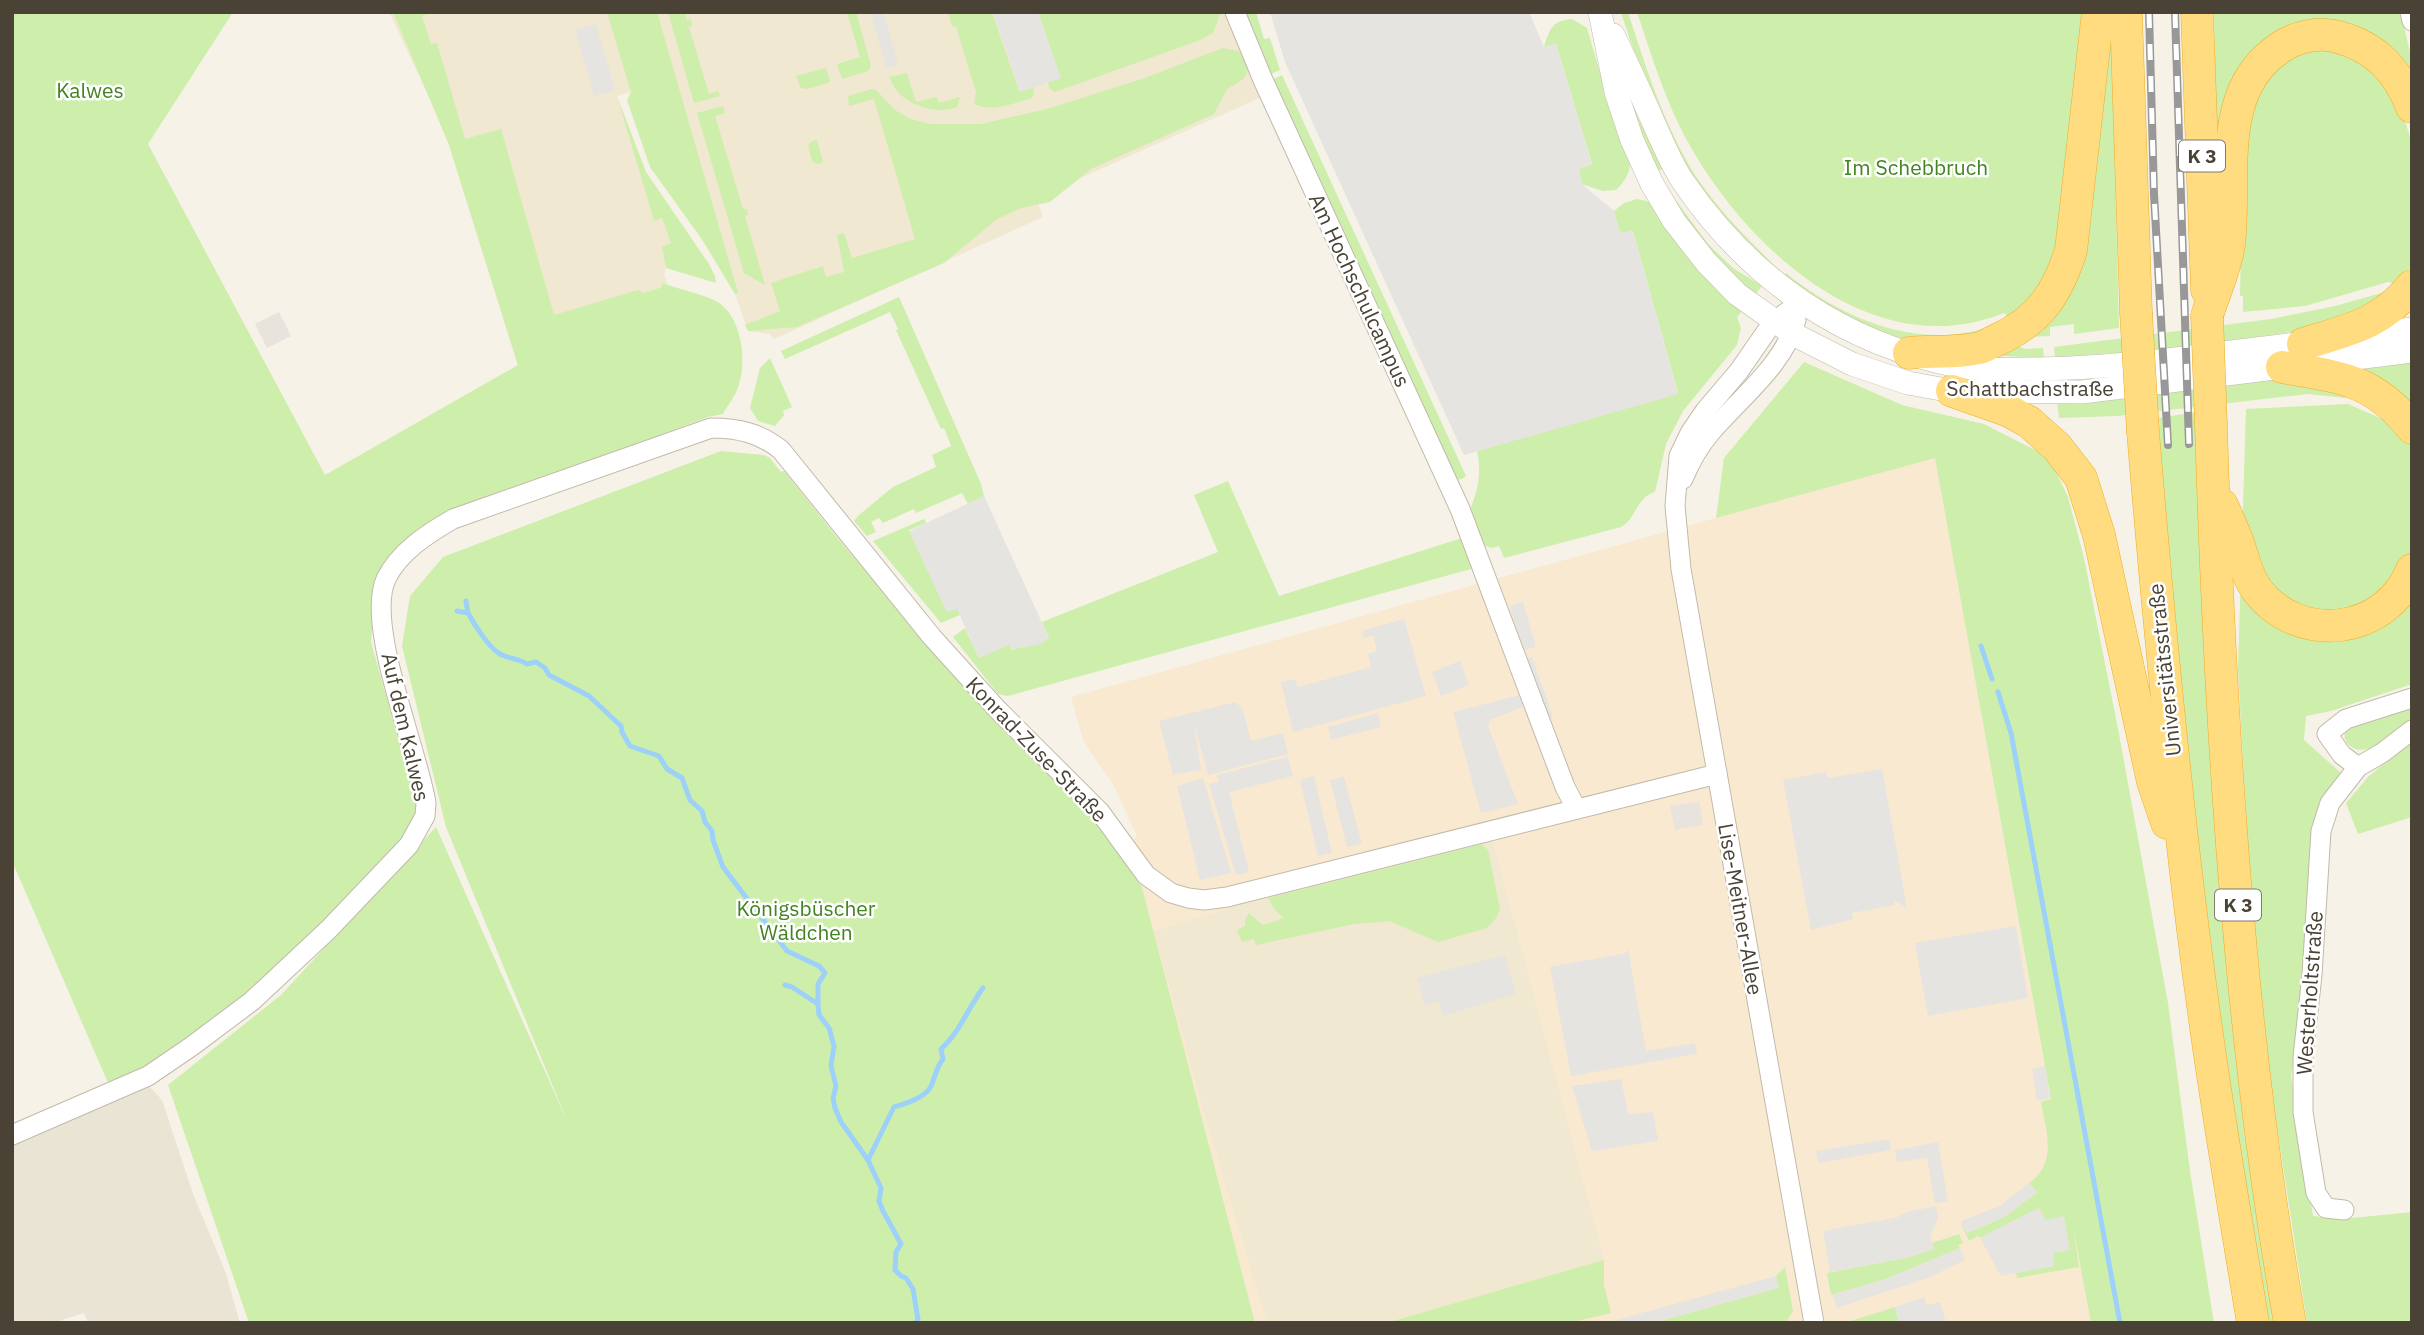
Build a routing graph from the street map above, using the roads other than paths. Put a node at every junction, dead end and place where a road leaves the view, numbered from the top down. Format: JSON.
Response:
{"nodes":[{"id":1,"x":1235,"y":12,"type":"edge"},
{"id":2,"x":1601,"y":12,"type":"edge"},
{"id":3,"x":2098,"y":12,"type":"edge"},
{"id":4,"x":2126,"y":12,"type":"edge"},
{"id":5,"x":2197,"y":12,"type":"edge"},
{"id":6,"x":2410,"y":12,"type":"edge"},
{"id":7,"x":2412,"y":20,"type":"edge"},
{"id":8,"x":2412,"y":107,"type":"edge"},
{"id":9,"x":2412,"y":286,"type":"edge"},
{"id":10,"x":1801,"y":302,"type":"junction"},
{"id":11,"x":2209,"y":305,"type":"junction"},
{"id":12,"x":1773,"y":321,"type":"junction"},
{"id":13,"x":2412,"y":329,"type":"edge"},
{"id":14,"x":1793,"y":334,"type":"junction"},
{"id":15,"x":2303,"y":344,"type":"junction"},
{"id":16,"x":2412,"y":351,"type":"edge"},
{"id":17,"x":1909,"y":353,"type":"junction"},
{"id":18,"x":2282,"y":367,"type":"junction"},
{"id":19,"x":1952,"y":391,"type":"junction"},
{"id":20,"x":733,"y":428,"type":"joint"},
{"id":21,"x":2412,"y":428,"type":"edge"},
{"id":22,"x":2213,"y":484,"type":"junction"},
{"id":23,"x":1676,"y":495,"type":"junction"},
{"id":24,"x":2412,"y":570,"type":"edge"},
{"id":25,"x":2412,"y":698,"type":"edge"},
{"id":26,"x":2412,"y":730,"type":"edge"},
{"id":27,"x":2358,"y":766,"type":"junction"},
{"id":28,"x":1717,"y":774,"type":"junction"},
{"id":29,"x":1576,"y":808,"type":"junction"},
{"id":30,"x":2186,"y":880,"type":"junction"},
{"id":31,"x":12,"y":1135,"type":"edge"},
{"id":32,"x":2344,"y":1210,"type":"dead end"},
{"id":33,"x":1814,"y":1323,"type":"edge"},
{"id":34,"x":2253,"y":1323,"type":"edge"},
{"id":35,"x":2290,"y":1323,"type":"edge"}],
"edges":[{"from":1,"to":29,"type":"street","name":"Am Hochschulcampus"},
{"from":2,"to":10,"type":"street","name":"Schattbachstraße"},
{"from":2,"to":12,"type":"street","name":"Schattbachstraße"},
{"from":3,"to":17,"type":"highway"},
{"from":4,"to":30,"type":"highway","name":"Universitätsstraße","number":"K 3","bridge":true},
{"from":5,"to":11,"type":"highway","number":"K 3"},
{"from":6,"to":7,"type":"street"},
{"from":8,"to":11,"type":"highway"},
{"from":9,"to":15,"type":"highway"},
{"from":10,"to":12,"type":"street","name":"Lise-Meitner-Allee"},
{"from":10,"to":14,"type":"street","name":"Lise-Meitner-Allee"},
{"from":10,"to":17,"type":"street","name":"Schattbachstraße"},
{"from":11,"to":22,"type":"highway","number":"K 3","bridge":true},
{"from":12,"to":14,"type":"street","name":"Schattbachstraße"},
{"from":12,"to":23,"type":"street","name":"Lise-Meitner-Allee"},
{"from":13,"to":15,"type":"street","name":"Schattbachstraße"},
{"from":14,"to":19,"type":"street","name":"Schattbachstraße"},
{"from":14,"to":23,"type":"street","name":"Lise-Meitner-Allee"},
{"from":15,"to":17,"type":"street","name":"Schattbachstraße"},
{"from":16,"to":18,"type":"street","name":"Schattbachstraße"},
{"from":18,"to":19,"type":"street","name":"Schattbachstraße"},
{"from":18,"to":21,"type":"highway"},
{"from":19,"to":30,"type":"highway"},
{"from":20,"to":29,"type":"street","name":"Konrad-Zuse-Straße"},
{"from":20,"to":31,"type":"street","name":"Auf dem Kalwes"},
{"from":22,"to":24,"type":"highway"},
{"from":22,"to":35,"type":"highway","number":"K 3"},
{"from":23,"to":28,"type":"street","name":"Lise-Meitner-Allee"},
{"from":25,"to":27,"type":"street"},
{"from":26,"to":27,"type":"street","name":"Westerholtstraße"},
{"from":27,"to":32,"type":"street","name":"Westerholtstraße"},
{"from":28,"to":29,"type":"street","name":"Konrad-Zuse-Straße"},
{"from":28,"to":33,"type":"street","name":"Lise-Meitner-Allee"},
{"from":30,"to":34,"type":"highway","name":"Universitätsstraße","number":"K 3"}]}
